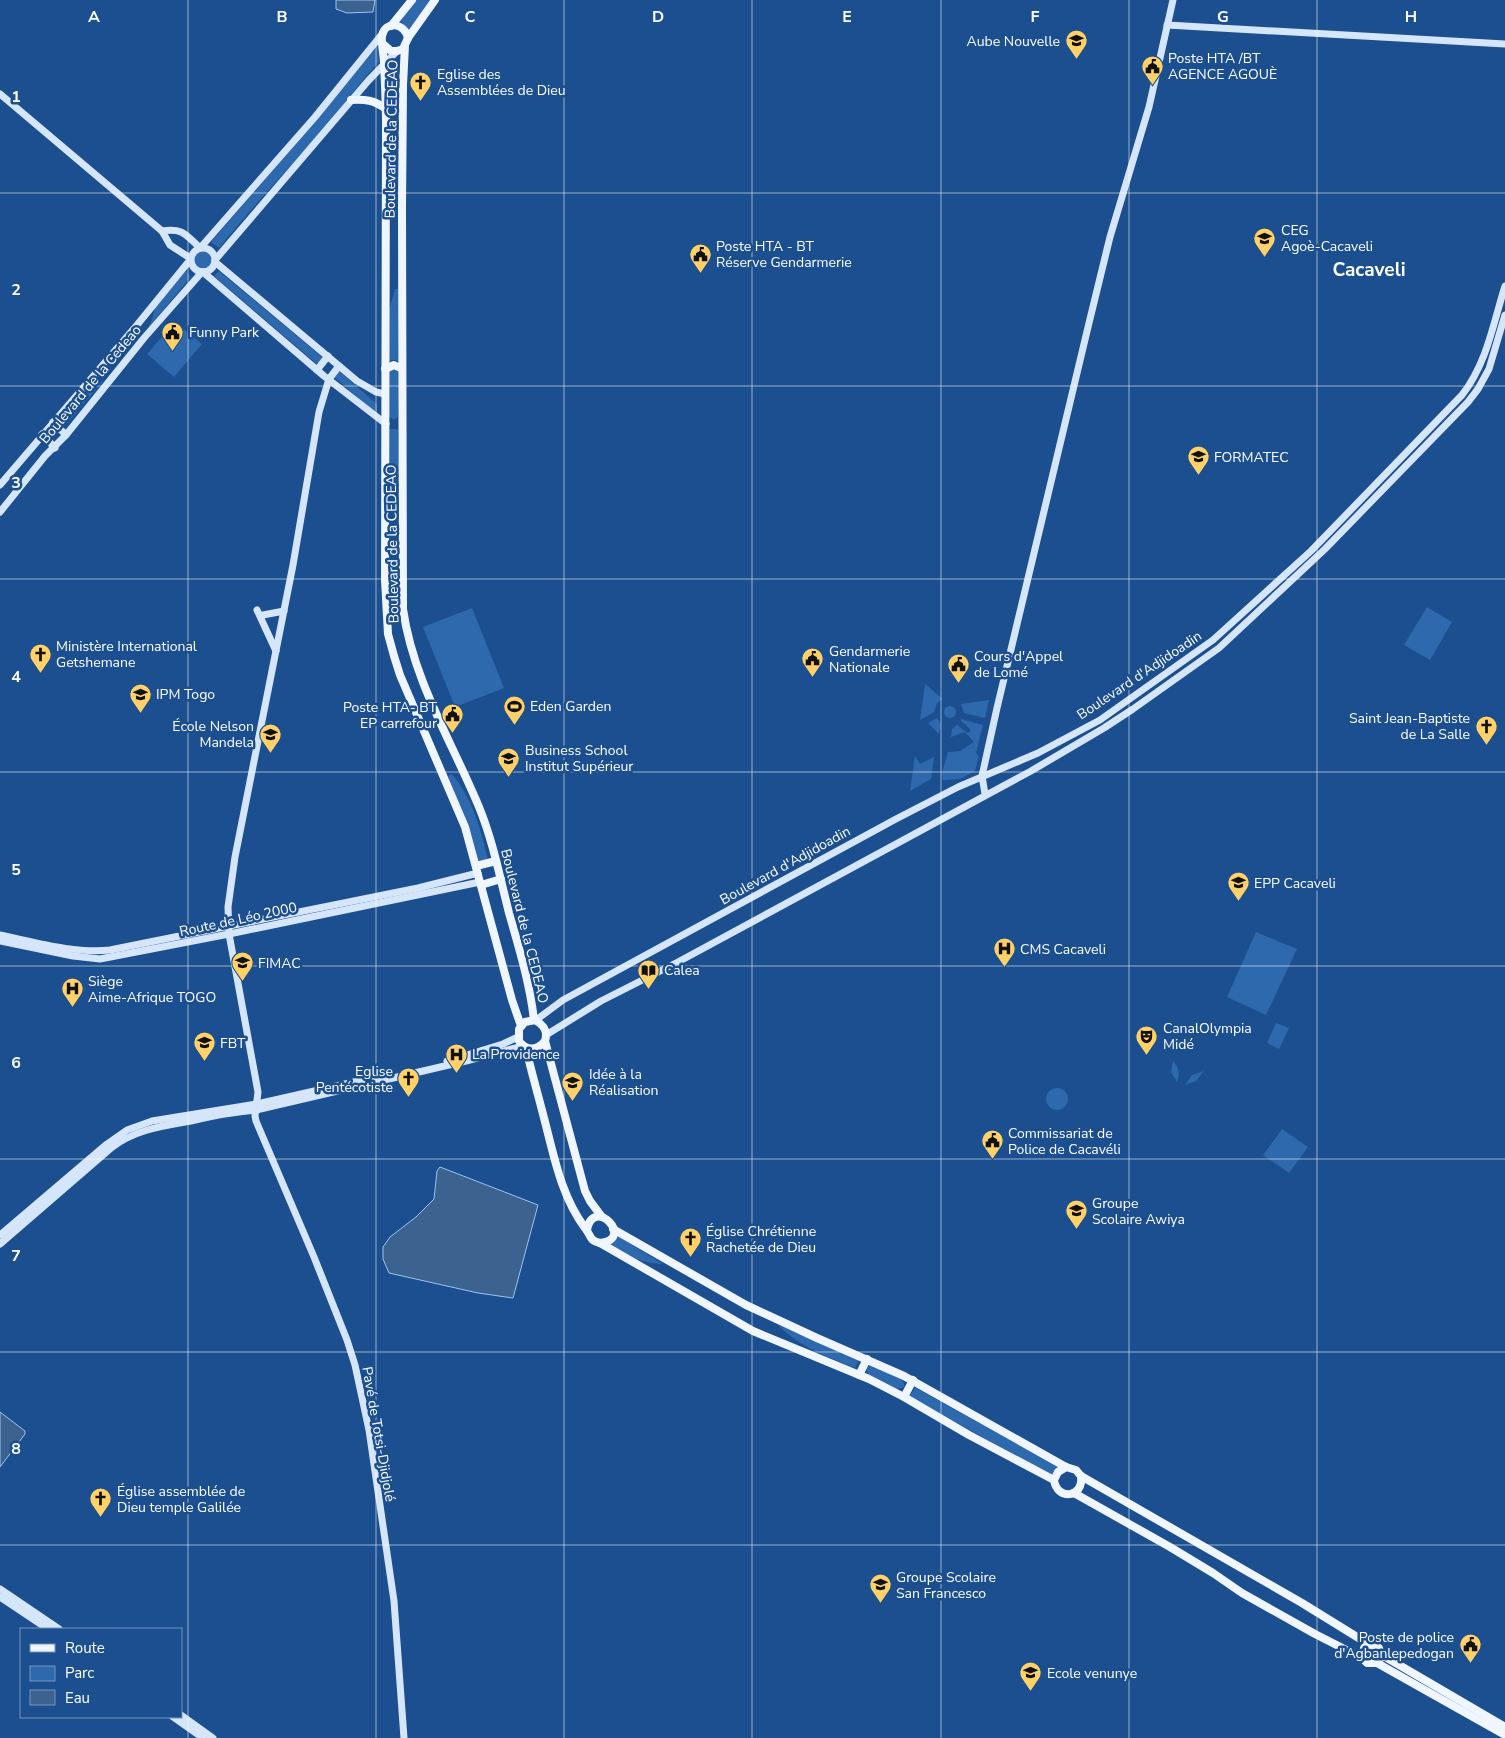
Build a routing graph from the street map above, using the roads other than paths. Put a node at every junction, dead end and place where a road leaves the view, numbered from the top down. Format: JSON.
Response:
{"nodes":[{"id":1,"x":412,"y":0,"type":"edge"},
{"id":2,"x":435,"y":0,"type":"edge"},
{"id":3,"x":1173,"y":0,"type":"edge"},
{"id":4,"x":1167,"y":25,"type":"junction"},
{"id":5,"x":390,"y":26,"type":"junction"},
{"id":6,"x":383,"y":33,"type":"junction"},
{"id":7,"x":407,"y":42,"type":"junction"},
{"id":8,"x":383,"y":44,"type":"junction"},
{"id":9,"x":1505,"y":44,"type":"edge"},
{"id":10,"x":396,"y":51,"type":"junction"},
{"id":11,"x":384,"y":64,"type":"junction"},
{"id":12,"x":0,"y":94,"type":"edge"},
{"id":13,"x":351,"y":100,"type":"junction"},
{"id":14,"x":386,"y":109,"type":"junction"},
{"id":15,"x":162,"y":231,"type":"junction"},
{"id":16,"x":201,"y":248,"type":"junction"},
{"id":17,"x":190,"y":259,"type":"junction"},
{"id":18,"x":215,"y":261,"type":"junction"},
{"id":19,"x":203,"y":272,"type":"junction"},
{"id":20,"x":1505,"y":286,"type":"edge"},
{"id":21,"x":1505,"y":315,"type":"edge"},
{"id":22,"x":328,"y":356,"type":"junction"},
{"id":23,"x":339,"y":366,"type":"junction"},
{"id":24,"x":385,"y":369,"type":"junction"},
{"id":25,"x":317,"y":370,"type":"junction"},
{"id":26,"x":402,"y":370,"type":"junction"},
{"id":27,"x":329,"y":379,"type":"junction"},
{"id":28,"x":385,"y":394,"type":"junction"},
{"id":29,"x":53,"y":422,"type":"junction"},
{"id":30,"x":403,"y":422,"type":"junction"},
{"id":31,"x":386,"y":424,"type":"junction"},
{"id":32,"x":42,"y":434,"type":"junction"},
{"id":33,"x":66,"y":435,"type":"junction"},
{"id":34,"x":1419,"y":439,"type":"junction"},
{"id":35,"x":1424,"y":447,"type":"junction"},
{"id":36,"x":55,"y":448,"type":"junction"},
{"id":37,"x":0,"y":485,"type":"edge"},
{"id":38,"x":0,"y":512,"type":"edge"},
{"id":39,"x":284,"y":611,"type":"junction"},
{"id":40,"x":276,"y":651,"type":"junction"},
{"id":41,"x":982,"y":776,"type":"junction"},
{"id":42,"x":985,"y":794,"type":"junction"},
{"id":43,"x":496,"y":861,"type":"junction"},
{"id":44,"x":479,"y":877,"type":"junction"},
{"id":45,"x":501,"y":879,"type":"junction"},
{"id":46,"x":229,"y":930,"type":"junction"},
{"id":47,"x":0,"y":935,"type":"edge"},
{"id":48,"x":0,"y":941,"type":"edge"},
{"id":49,"x":535,"y":1020,"type":"junction"},
{"id":50,"x":521,"y":1026,"type":"junction"},
{"id":51,"x":518,"y":1037,"type":"junction"},
{"id":52,"x":546,"y":1038,"type":"junction"},
{"id":53,"x":524,"y":1047,"type":"junction"},
{"id":54,"x":256,"y":1107,"type":"junction"},
{"id":55,"x":602,"y":1217,"type":"junction"},
{"id":56,"x":613,"y":1229,"type":"junction"},
{"id":57,"x":587,"y":1230,"type":"junction"},
{"id":58,"x":0,"y":1235,"type":"edge"},
{"id":59,"x":600,"y":1243,"type":"junction"},
{"id":60,"x":0,"y":1244,"type":"edge"},
{"id":61,"x":867,"y":1359,"type":"junction"},
{"id":62,"x":860,"y":1375,"type":"junction"},
{"id":63,"x":913,"y":1380,"type":"junction"},
{"id":64,"x":904,"y":1397,"type":"junction"},
{"id":65,"x":1066,"y":1467,"type":"junction"},
{"id":66,"x":1081,"y":1476,"type":"junction"},
{"id":67,"x":1054,"y":1480,"type":"junction"},
{"id":68,"x":1074,"y":1493,"type":"junction"},
{"id":69,"x":0,"y":1589,"type":"edge"},
{"id":70,"x":0,"y":1597,"type":"edge"},
{"id":71,"x":46,"y":1628,"type":"edge"},
{"id":72,"x":58,"y":1628,"type":"edge"},
{"id":73,"x":1370,"y":1645,"type":"junction"},
{"id":74,"x":1382,"y":1654,"type":"junction"},
{"id":75,"x":1362,"y":1658,"type":"junction"},
{"id":76,"x":1377,"y":1663,"type":"junction"},
{"id":77,"x":182,"y":1716,"type":"edge"},
{"id":78,"x":174,"y":1718,"type":"edge"},
{"id":79,"x":1505,"y":1726,"type":"edge"},
{"id":80,"x":1505,"y":1734,"type":"edge"},
{"id":81,"x":203,"y":1738,"type":"edge"},
{"id":82,"x":213,"y":1738,"type":"edge"},
{"id":83,"x":404,"y":1738,"type":"edge"}],
"edges":[{"from":1,"to":5,"type":"main road"},
{"from":2,"to":7,"type":"main road"},
{"from":3,"to":4,"type":"main road"},
{"from":4,"to":9,"type":"main road"},
{"from":4,"to":41,"type":"main road"},
{"from":5,"to":6,"type":"main road"},
{"from":5,"to":7,"type":"main road"},
{"from":6,"to":8,"type":"main road"},
{"from":6,"to":16,"type":"main road","name":"Boulevard de la CEDEAO"},
{"from":7,"to":10,"type":"main road"},
{"from":7,"to":26,"type":"main road","name":"Boulevard de la CEDEAO"},
{"from":8,"to":10,"type":"main road"},
{"from":8,"to":11,"type":"main road"},
{"from":10,"to":11,"type":"main road","name":"Boulevard de la CEDEAO"},
{"from":11,"to":13,"type":"main road","name":"Boulevard de la CEDEAO"},
{"from":11,"to":14,"type":"main road"},
{"from":12,"to":15,"type":"main road"},
{"from":13,"to":14,"type":"main road"},
{"from":13,"to":18,"type":"main road","name":"Boulevard de la CEDEAO"},
{"from":14,"to":24,"type":"main road"},
{"from":15,"to":16,"type":"main road"},
{"from":15,"to":17,"type":"main road"},
{"from":16,"to":17,"type":"main road"},
{"from":16,"to":18,"type":"main road"},
{"from":17,"to":19,"type":"main road"},
{"from":17,"to":29,"type":"main road","name":"Boulevard de la Cedeao"},
{"from":18,"to":19,"type":"main road"},
{"from":18,"to":22,"type":"main road"},
{"from":19,"to":25,"type":"main road"},
{"from":19,"to":33,"type":"main road","name":"Boulevard de la Cedeao"},
{"from":20,"to":34,"type":"main road","name":"Boulevard d'Adjidoadin"},
{"from":21,"to":35,"type":"main road","name":"Boulevard d'Adjidoadin"},
{"from":22,"to":23,"type":"main road"},
{"from":22,"to":25,"type":"main road"},
{"from":23,"to":27,"type":"main road"},
{"from":23,"to":28,"type":"main road"},
{"from":24,"to":26,"type":"main road"},
{"from":24,"to":28,"type":"main road"},
{"from":25,"to":27,"type":"main road"},
{"from":26,"to":30,"type":"main road","name":"Boulevard de la CEDEAO"},
{"from":27,"to":31,"type":"main road"},
{"from":27,"to":39,"type":"main road","name":"Pavé de Totsi-Djidjolé"},
{"from":28,"to":31,"type":"main road"},
{"from":29,"to":32,"type":"main road","name":"Boulevard de la Cedeao"},
{"from":29,"to":33,"type":"main road"},
{"from":30,"to":31,"type":"main road"},
{"from":30,"to":43,"type":"main road","name":"Boulevard de la CEDEAO"},
{"from":31,"to":44,"type":"main road"},
{"from":32,"to":36,"type":"main road"},
{"from":32,"to":37,"type":"main road","name":"Boulevard de la Cedeao"},
{"from":33,"to":36,"type":"main road","name":"Boulevard de la Cedeao"},
{"from":34,"to":35,"type":"main road"},
{"from":34,"to":41,"type":"main road","name":"Boulevard d'Adjidoadin"},
{"from":35,"to":42,"type":"main road","name":"Boulevard d'Adjidoadin"},
{"from":36,"to":38,"type":"main road","name":"Boulevard de la Cedeao"},
{"from":39,"to":40,"type":"main road","name":"Pavé de Totsi-Djidjolé"},
{"from":39,"to":40,"type":"main road"},
{"from":40,"to":46,"type":"main road","name":"Pavé de Totsi-Djidjolé"},
{"from":41,"to":42,"type":"main road"},
{"from":41,"to":49,"type":"main road","name":"Boulevard d'Adjidoadin"},
{"from":42,"to":52,"type":"main road","name":"Boulevard d'Adjidoadin"},
{"from":43,"to":44,"type":"main road"},
{"from":43,"to":45,"type":"main road","name":"Boulevard de la CEDEAO"},
{"from":44,"to":45,"type":"main road"},
{"from":44,"to":46,"type":"main road","name":"Route de Léo 2000"},
{"from":44,"to":50,"type":"main road"},
{"from":45,"to":49,"type":"main road","name":"Boulevard de la CEDEAO"},
{"from":46,"to":47,"type":"main road","name":"Route de Léo 2000"},
{"from":46,"to":48,"type":"main road","name":"Route de Léo 2000"},
{"from":46,"to":54,"type":"main road","name":"Pavé de Totsi-Djidjolé"},
{"from":49,"to":50,"type":"main road"},
{"from":49,"to":52,"type":"main road"},
{"from":50,"to":51,"type":"main road"},
{"from":51,"to":53,"type":"main road"},
{"from":51,"to":54,"type":"main road"},
{"from":52,"to":53,"type":"main road"},
{"from":52,"to":55,"type":"main road"},
{"from":53,"to":54,"type":"main road"},
{"from":53,"to":57,"type":"main road"},
{"from":54,"to":58,"type":"main road"},
{"from":54,"to":60,"type":"main road"},
{"from":54,"to":83,"type":"main road","name":"Pavé de Totsi-Djidjolé"},
{"from":55,"to":56,"type":"main road"},
{"from":55,"to":57,"type":"main road"},
{"from":56,"to":59,"type":"main road"},
{"from":56,"to":61,"type":"main road"},
{"from":57,"to":59,"type":"main road"},
{"from":59,"to":62,"type":"main road"},
{"from":61,"to":62,"type":"main road"},
{"from":61,"to":63,"type":"main road"},
{"from":62,"to":64,"type":"main road"},
{"from":63,"to":64,"type":"main road"},
{"from":63,"to":65,"type":"main road"},
{"from":64,"to":67,"type":"main road"},
{"from":65,"to":66,"type":"main road"},
{"from":65,"to":67,"type":"main road"},
{"from":66,"to":68,"type":"main road"},
{"from":66,"to":73,"type":"main road"},
{"from":67,"to":68,"type":"main road"},
{"from":68,"to":75,"type":"main road"},
{"from":69,"to":72,"type":"main road"},
{"from":70,"to":71,"type":"main road"},
{"from":73,"to":74,"type":"main road"},
{"from":73,"to":75,"type":"main road"},
{"from":74,"to":76,"type":"main road"},
{"from":74,"to":79,"type":"main road"},
{"from":75,"to":76,"type":"main road"},
{"from":76,"to":80,"type":"main road"},
{"from":77,"to":82,"type":"main road"},
{"from":78,"to":81,"type":"main road"}]}
